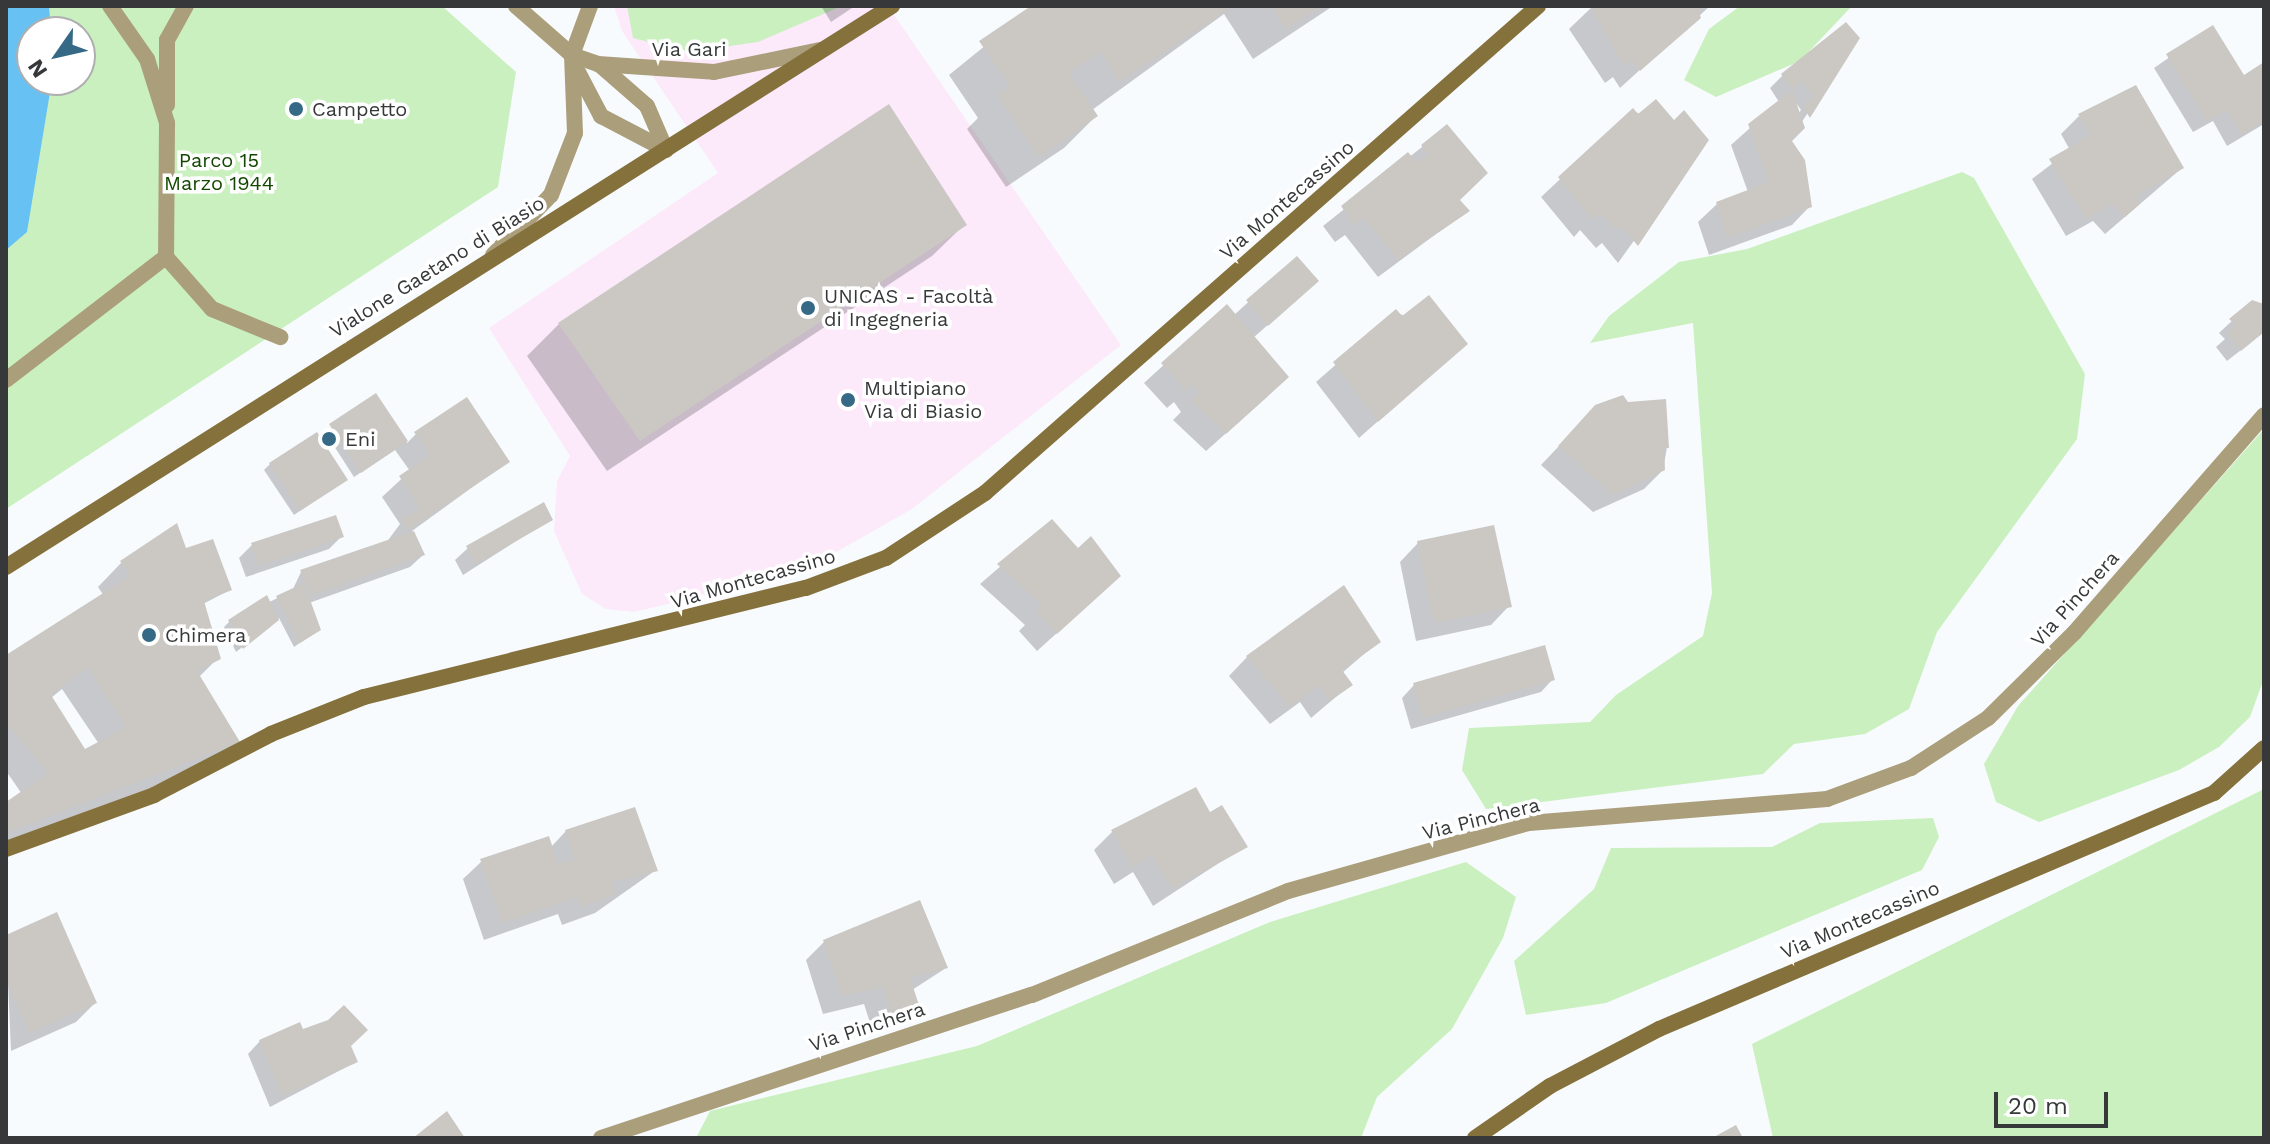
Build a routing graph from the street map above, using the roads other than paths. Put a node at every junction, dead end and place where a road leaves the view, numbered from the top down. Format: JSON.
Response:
{"nodes":[{"id":1,"x":110,"y":6,"type":"edge"},
{"id":2,"x":186,"y":6,"type":"edge"},
{"id":3,"x":516,"y":6,"type":"edge"},
{"id":4,"x":590,"y":6,"type":"edge"},
{"id":5,"x":892,"y":6,"type":"edge"},
{"id":6,"x":1538,"y":6,"type":"edge"},
{"id":7,"x":826,"y":49,"type":"junction"},
{"id":8,"x":572,"y":55,"type":"junction"},
{"id":9,"x":598,"y":64,"type":"junction"},
{"id":10,"x":167,"y":123,"type":"junction"},
{"id":11,"x":666,"y":150,"type":"junction"},
{"id":12,"x":493,"y":255,"type":"junction"},
{"id":13,"x":166,"y":257,"type":"junction"},
{"id":14,"x":280,"y":337,"type":"dead end"},
{"id":15,"x":6,"y":380,"type":"edge"},
{"id":16,"x":2264,"y":415,"type":"edge"},
{"id":17,"x":6,"y":567,"type":"edge"},
{"id":18,"x":2264,"y":748,"type":"edge"},
{"id":19,"x":6,"y":849,"type":"edge"},
{"id":20,"x":601,"y":1138,"type":"edge"},
{"id":21,"x":1475,"y":1138,"type":"edge"}],
"edges":[{"from":1,"to":10,"type":"street"},
{"from":2,"to":10,"type":"street"},
{"from":3,"to":8,"type":"street","name":"Via Gari"},
{"from":4,"to":8,"type":"street"},
{"from":5,"to":7,"type":"street","name":"Vialone Gaetano di Biasio"},
{"from":6,"to":19,"type":"street","name":"Via Montecassino"},
{"from":7,"to":9,"type":"street","name":"Via Gari"},
{"from":7,"to":11,"type":"street","name":"Vialone Gaetano di Biasio"},
{"from":8,"to":9,"type":"street","name":"Via Gari"},
{"from":8,"to":11,"type":"street","name":"Via Gari"},
{"from":8,"to":12,"type":"street"},
{"from":9,"to":11,"type":"street","name":"Via Gari"},
{"from":10,"to":13,"type":"street"},
{"from":11,"to":12,"type":"street","name":"Vialone Gaetano di Biasio"},
{"from":12,"to":17,"type":"street","name":"Vialone Gaetano di Biasio"},
{"from":13,"to":14,"type":"street"},
{"from":13,"to":15,"type":"street"},
{"from":16,"to":20,"type":"street","name":"Via Pinchera"},
{"from":18,"to":21,"type":"street","name":"Via Montecassino"}]}
